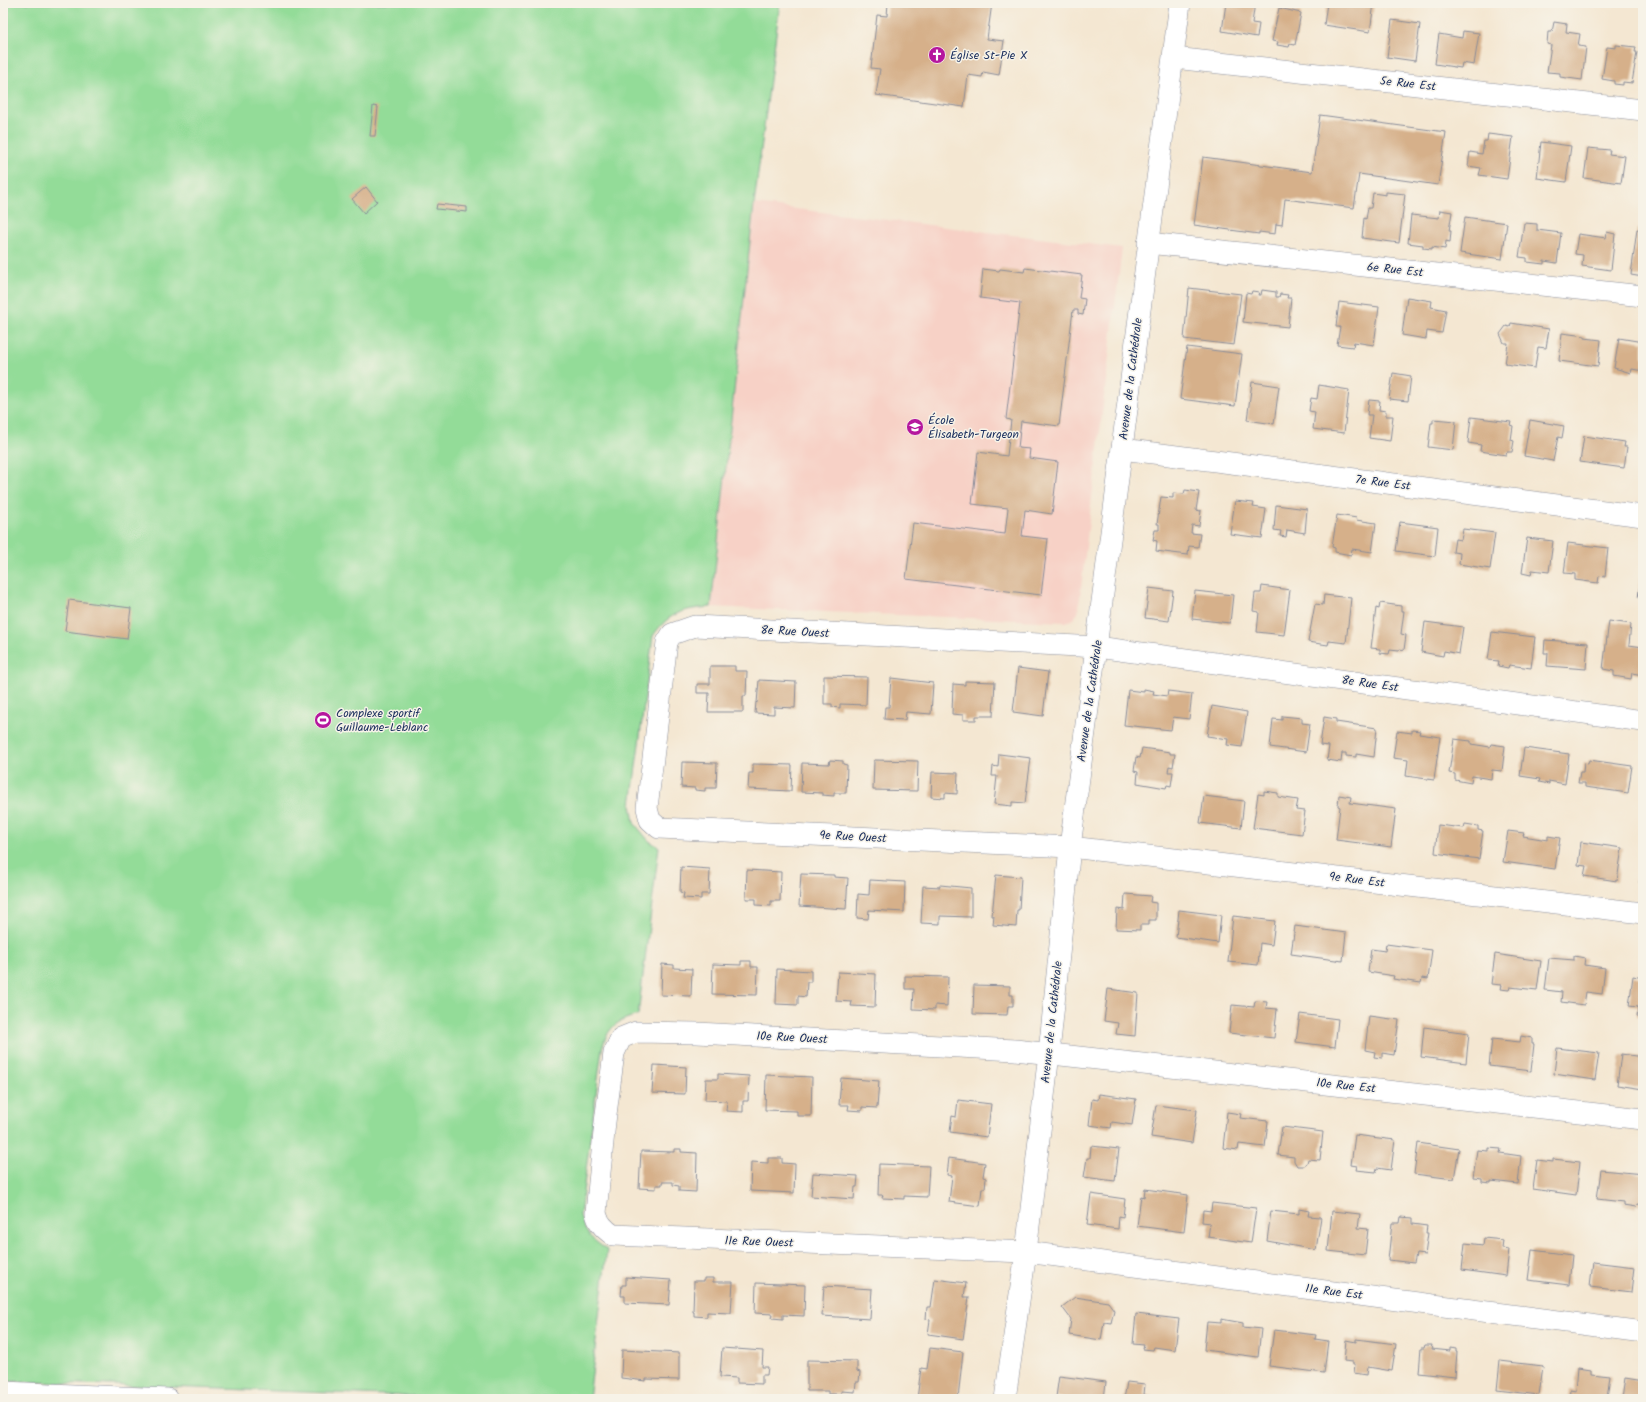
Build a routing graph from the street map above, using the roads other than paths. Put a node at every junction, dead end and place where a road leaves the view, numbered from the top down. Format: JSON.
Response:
{"nodes":[{"id":1,"x":1180,"y":3,"type":"edge"},
{"id":2,"x":1174,"y":58,"type":"junction"},
{"id":3,"x":1643,"y":110,"type":"edge"},
{"id":4,"x":1148,"y":243,"type":"junction"},
{"id":5,"x":1643,"y":296,"type":"edge"},
{"id":6,"x":1122,"y":449,"type":"junction"},
{"id":7,"x":1643,"y":516,"type":"edge"},
{"id":8,"x":1097,"y":647,"type":"junction"},
{"id":9,"x":1643,"y":721,"type":"edge"},
{"id":10,"x":647,"y":808,"type":"joint"},
{"id":11,"x":1070,"y":847,"type":"junction"},
{"id":12,"x":1643,"y":913,"type":"edge"},
{"id":13,"x":1049,"y":1053,"type":"junction"},
{"id":14,"x":1643,"y":1119,"type":"edge"},
{"id":15,"x":605,"y":1122,"type":"joint"},
{"id":16,"x":1026,"y":1252,"type":"junction"},
{"id":17,"x":1643,"y":1332,"type":"edge"},
{"id":18,"x":3,"y":1392,"type":"edge"},
{"id":19,"x":105,"y":1398,"type":"edge"},
{"id":20,"x":168,"y":1399,"type":"edge"},
{"id":21,"x":1005,"y":1399,"type":"edge"}],
"edges":[{"from":1,"to":2,"type":"street","name":"Avenue de la Cathédrale"},
{"from":2,"to":3,"type":"street","name":"5e Rue Est"},
{"from":2,"to":4,"type":"street","name":"Avenue de la Cathédrale"},
{"from":4,"to":5,"type":"street","name":"6e Rue Est"},
{"from":4,"to":6,"type":"street","name":"Avenue de la Cathédrale"},
{"from":6,"to":7,"type":"street","name":"7e Rue Est"},
{"from":6,"to":8,"type":"street","name":"Avenue de la Cathédrale"},
{"from":8,"to":9,"type":"street","name":"8e Rue Est"},
{"from":8,"to":10,"type":"street","name":"8e Rue Ouest"},
{"from":8,"to":11,"type":"street","name":"Avenue de la Cathédrale"},
{"from":10,"to":11,"type":"street","name":"9e Rue Ouest"},
{"from":11,"to":12,"type":"street","name":"9e Rue Est"},
{"from":11,"to":13,"type":"street","name":"Avenue de la Cathédrale"},
{"from":13,"to":14,"type":"street","name":"10e Rue Est"},
{"from":13,"to":15,"type":"street","name":"10e Rue Ouest"},
{"from":13,"to":16,"type":"street","name":"Avenue de la Cathédrale"},
{"from":15,"to":16,"type":"street","name":"11e Rue Ouest"},
{"from":16,"to":17,"type":"street","name":"11e Rue Est"},
{"from":16,"to":21,"type":"street","name":"Avenue de la Cathédrale"},
{"from":18,"to":19,"type":"street"},
{"from":19,"to":20,"type":"street"}]}
